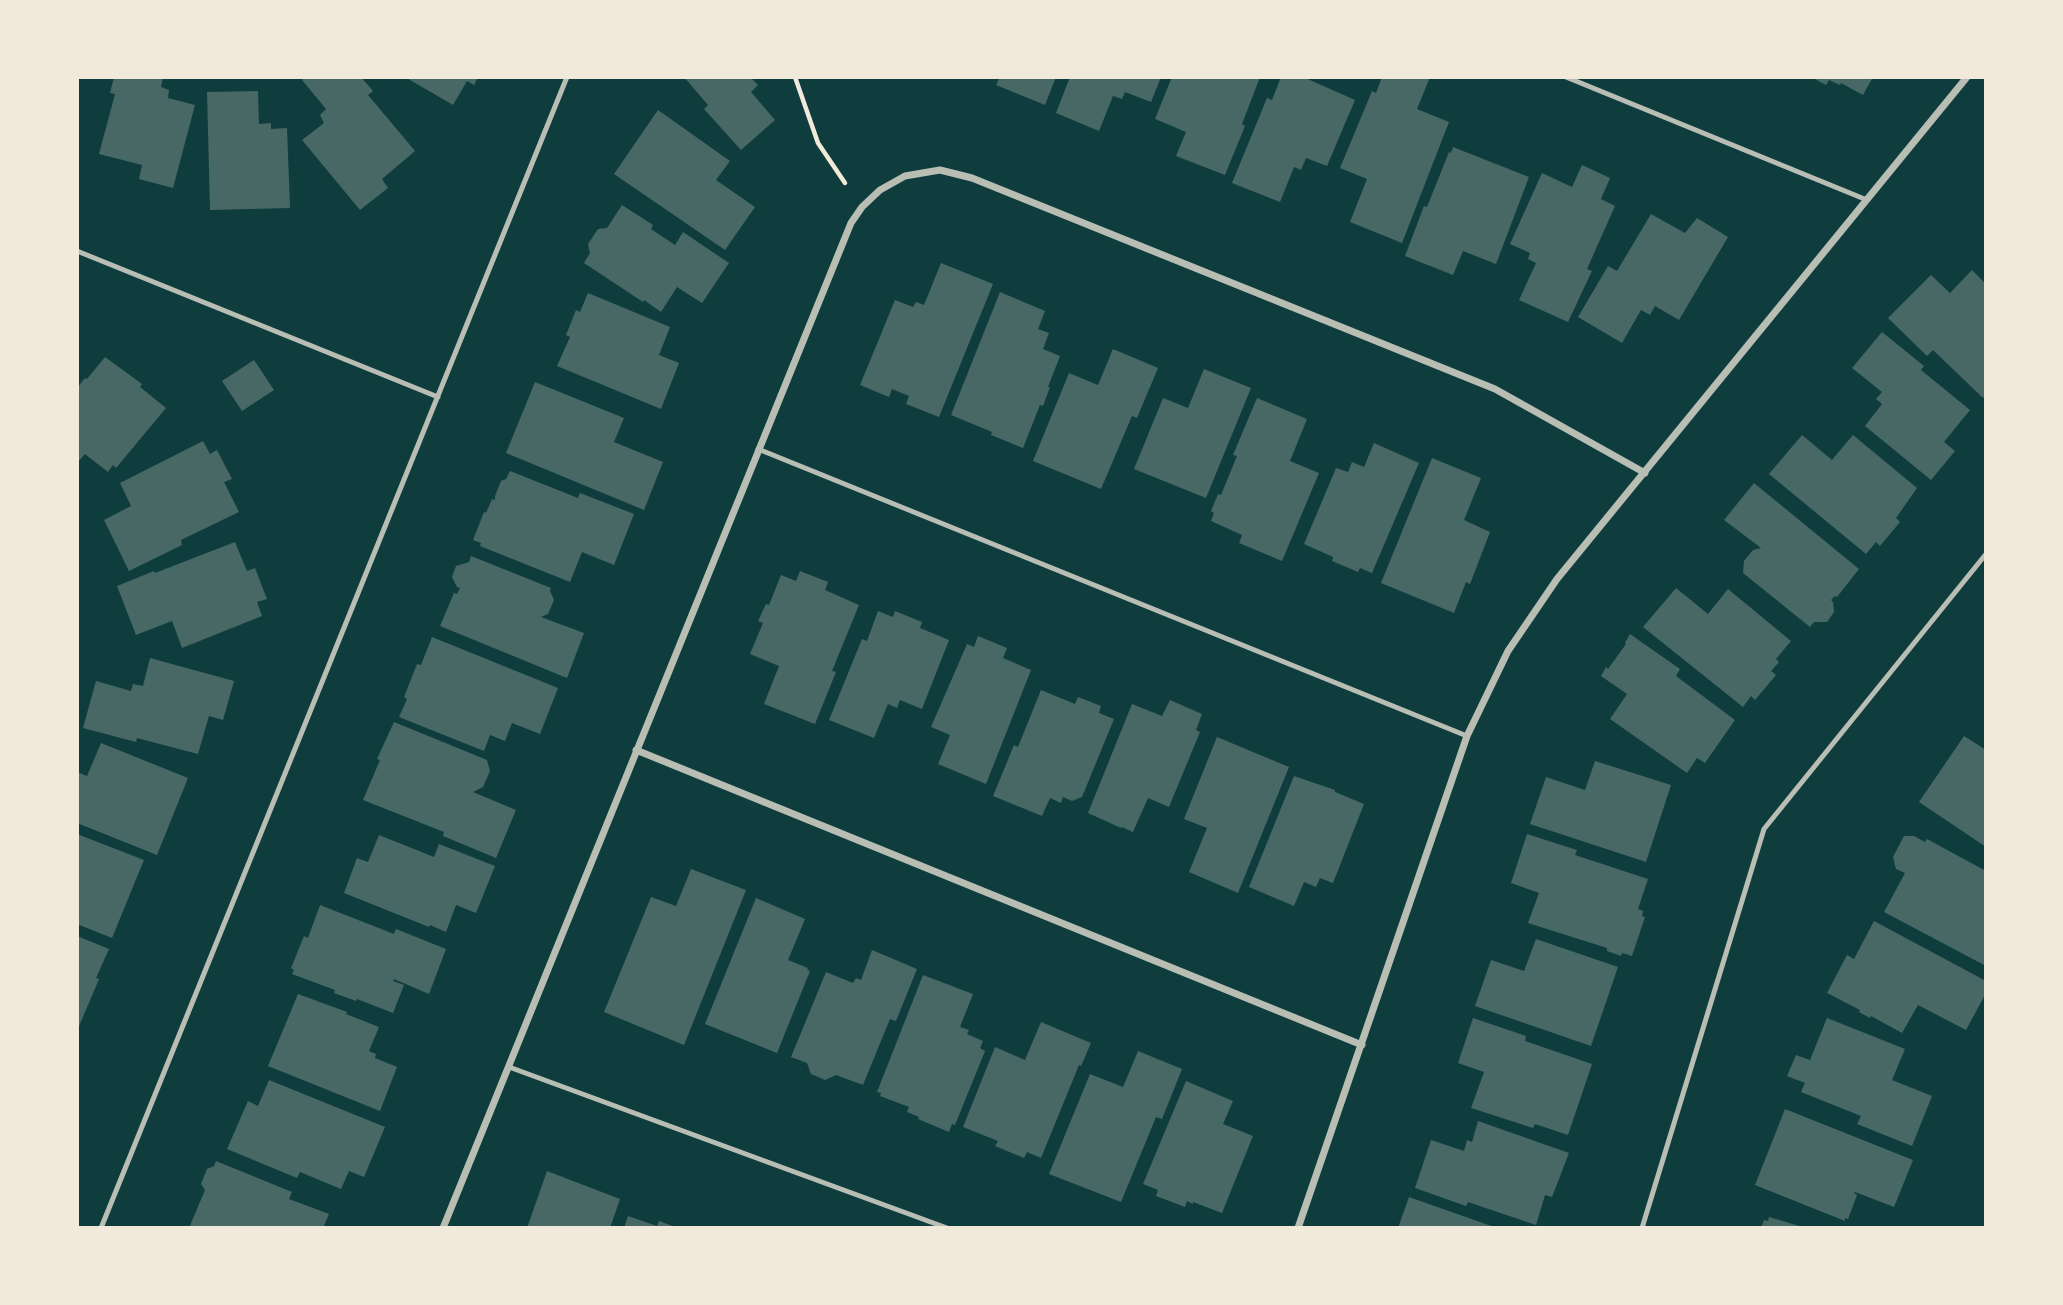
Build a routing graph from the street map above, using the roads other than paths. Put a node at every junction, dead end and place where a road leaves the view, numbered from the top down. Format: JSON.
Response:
{"nodes":[{"id":1,"x":567,"y":77,"type":"edge"},
{"id":2,"x":1566,"y":77,"type":"edge"},
{"id":3,"x":1967,"y":77,"type":"edge"},
{"id":4,"x":1867,"y":200,"type":"junction"},
{"id":5,"x":77,"y":251,"type":"edge"},
{"id":6,"x":438,"y":397,"type":"junction"},
{"id":7,"x":758,"y":449,"type":"junction"},
{"id":8,"x":1645,"y":472,"type":"junction"},
{"id":9,"x":1986,"y":554,"type":"edge"},
{"id":10,"x":1467,"y":736,"type":"junction"},
{"id":11,"x":636,"y":750,"type":"junction"},
{"id":12,"x":1362,"y":1045,"type":"junction"},
{"id":13,"x":509,"y":1067,"type":"junction"},
{"id":14,"x":101,"y":1228,"type":"edge"},
{"id":15,"x":443,"y":1228,"type":"edge"},
{"id":16,"x":947,"y":1228,"type":"edge"},
{"id":17,"x":1298,"y":1228,"type":"edge"},
{"id":18,"x":1642,"y":1228,"type":"edge"}],
"edges":[{"from":1,"to":6,"type":"lane"},
{"from":2,"to":4,"type":"lane"},
{"from":3,"to":4,"type":"street"},
{"from":4,"to":8,"type":"street"},
{"from":5,"to":6,"type":"lane"},
{"from":6,"to":14,"type":"lane"},
{"from":7,"to":8,"type":"street"},
{"from":7,"to":10,"type":"lane"},
{"from":7,"to":11,"type":"street"},
{"from":8,"to":10,"type":"street"},
{"from":9,"to":18,"type":"lane"},
{"from":10,"to":12,"type":"street"},
{"from":11,"to":12,"type":"street"},
{"from":11,"to":13,"type":"street"},
{"from":12,"to":17,"type":"street"},
{"from":13,"to":15,"type":"street"},
{"from":13,"to":16,"type":"lane"}]}
